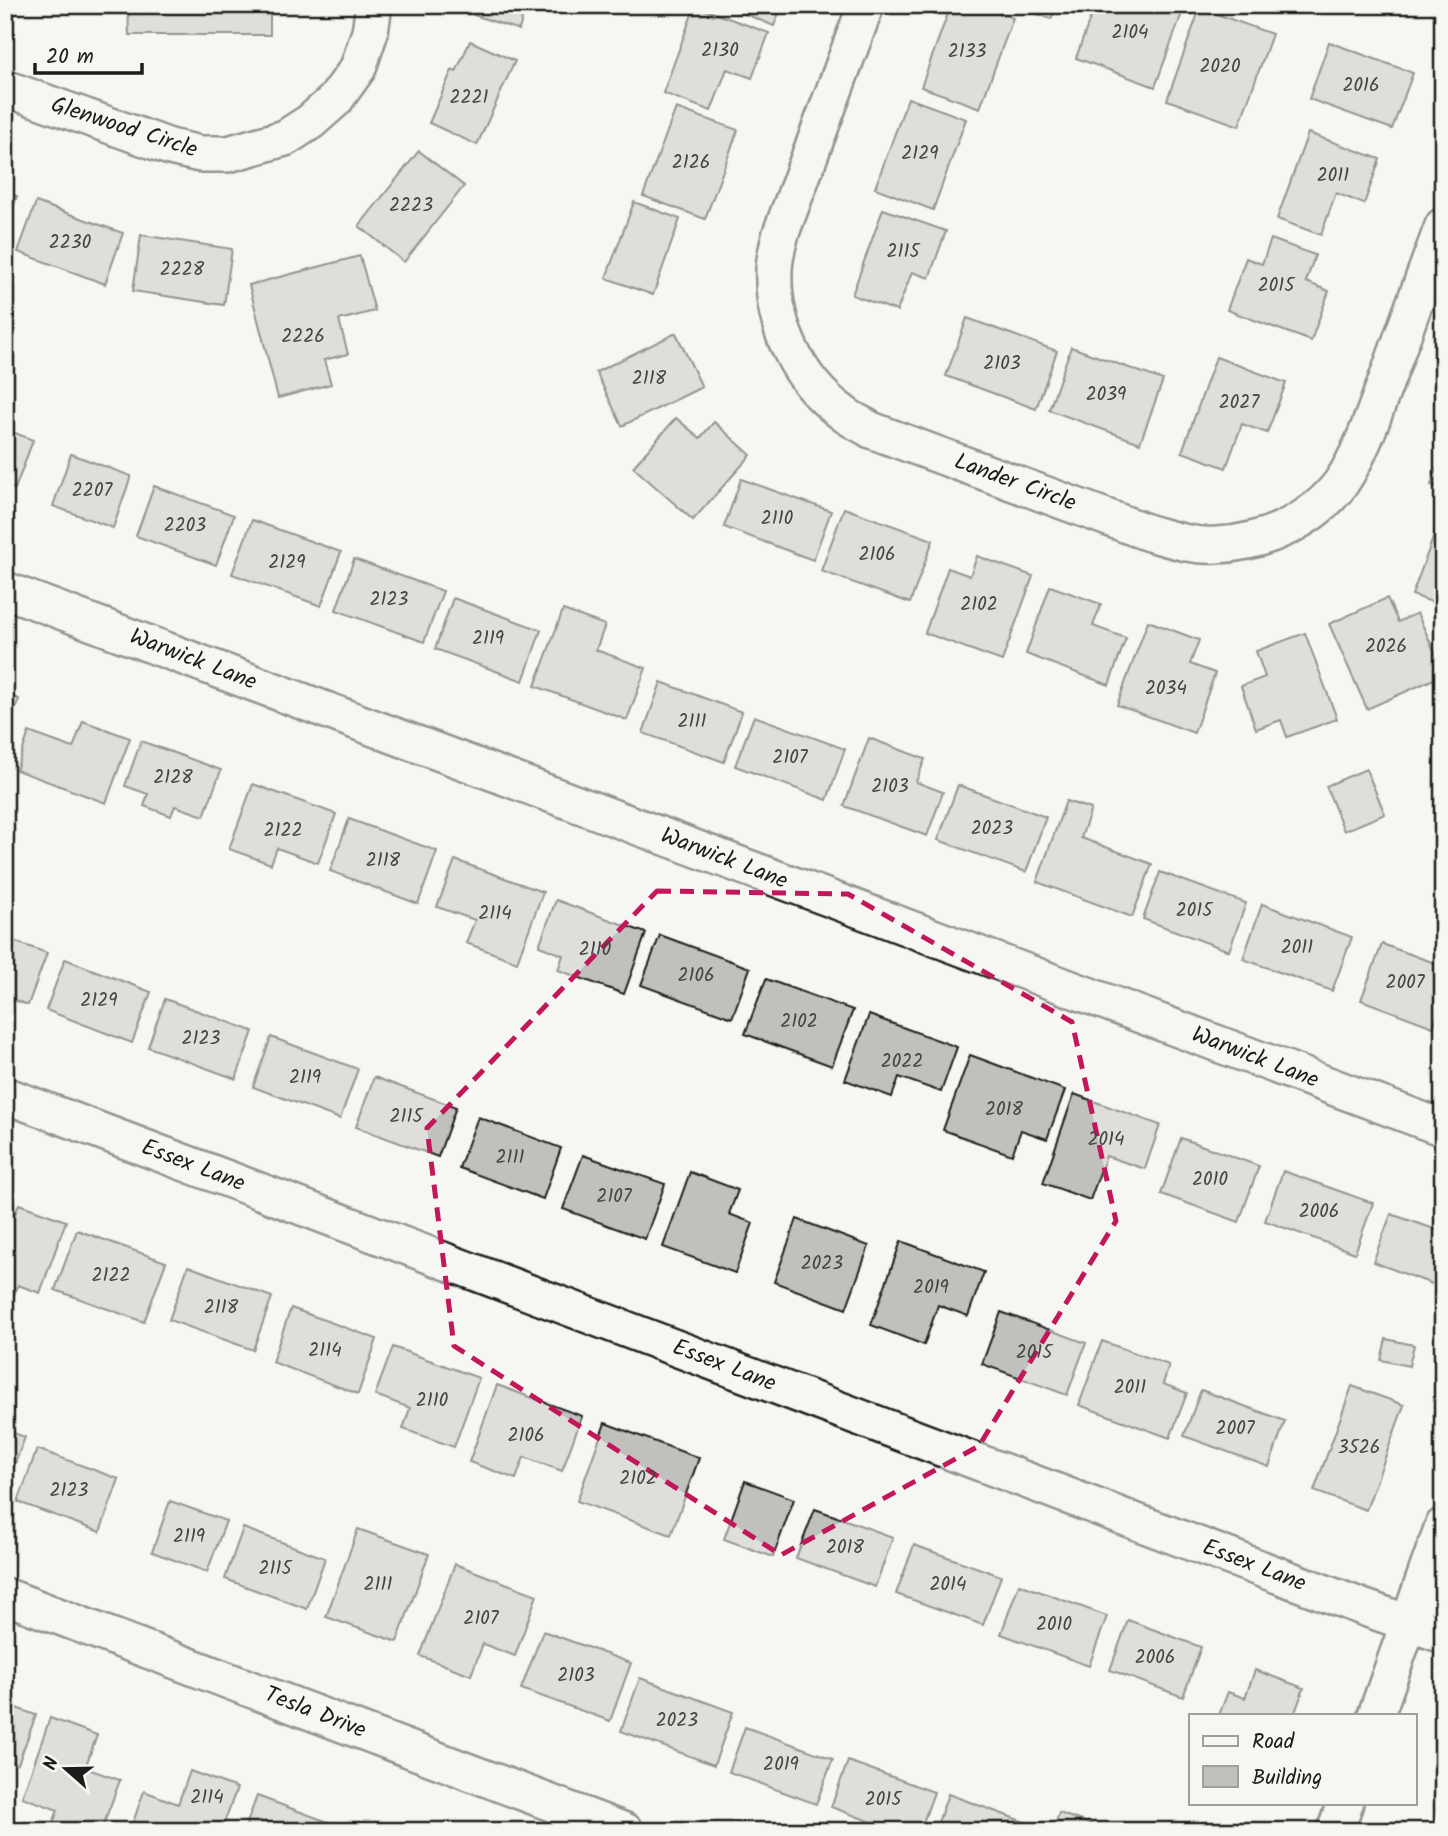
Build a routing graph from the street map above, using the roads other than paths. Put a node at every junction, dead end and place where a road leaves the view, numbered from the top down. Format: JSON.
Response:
{"nodes":[{"id":1,"x":374,"y":5,"type":"edge"},
{"id":2,"x":866,"y":5,"type":"edge"},
{"id":3,"x":5,"y":88,"type":"edge"},
{"id":4,"x":1443,"y":226,"type":"edge"},
{"id":5,"x":5,"y":590,"type":"edge"},
{"id":6,"x":5,"y":1095,"type":"edge"},
{"id":7,"x":1443,"y":1128,"type":"edge"},
{"id":8,"x":1443,"y":1526,"type":"edge"},
{"id":9,"x":5,"y":1596,"type":"edge"},
{"id":10,"x":1408,"y":1623,"type":"junction"},
{"id":11,"x":1443,"y":1635,"type":"edge"},
{"id":12,"x":1376,"y":1714,"type":"edge"},
{"id":13,"x":1345,"y":1804,"type":"edge"},
{"id":14,"x":625,"y":1831,"type":"edge"},
{"id":15,"x":1335,"y":1831,"type":"edge"}],
"edges":[{"from":1,"to":3,"type":"street","name":"Glenwood Circle"},
{"from":2,"to":4,"type":"street","name":"Lander Circle"},
{"from":5,"to":7,"type":"street","name":"Warwick Lane"},
{"from":6,"to":10,"type":"street","name":"Essex Lane"},
{"from":8,"to":10,"type":"street"},
{"from":9,"to":14,"type":"street","name":"Tesla Drive"},
{"from":10,"to":11,"type":"street","name":"Essex Lane"},
{"from":10,"to":12,"type":"street"},
{"from":13,"to":15,"type":"street"}]}
